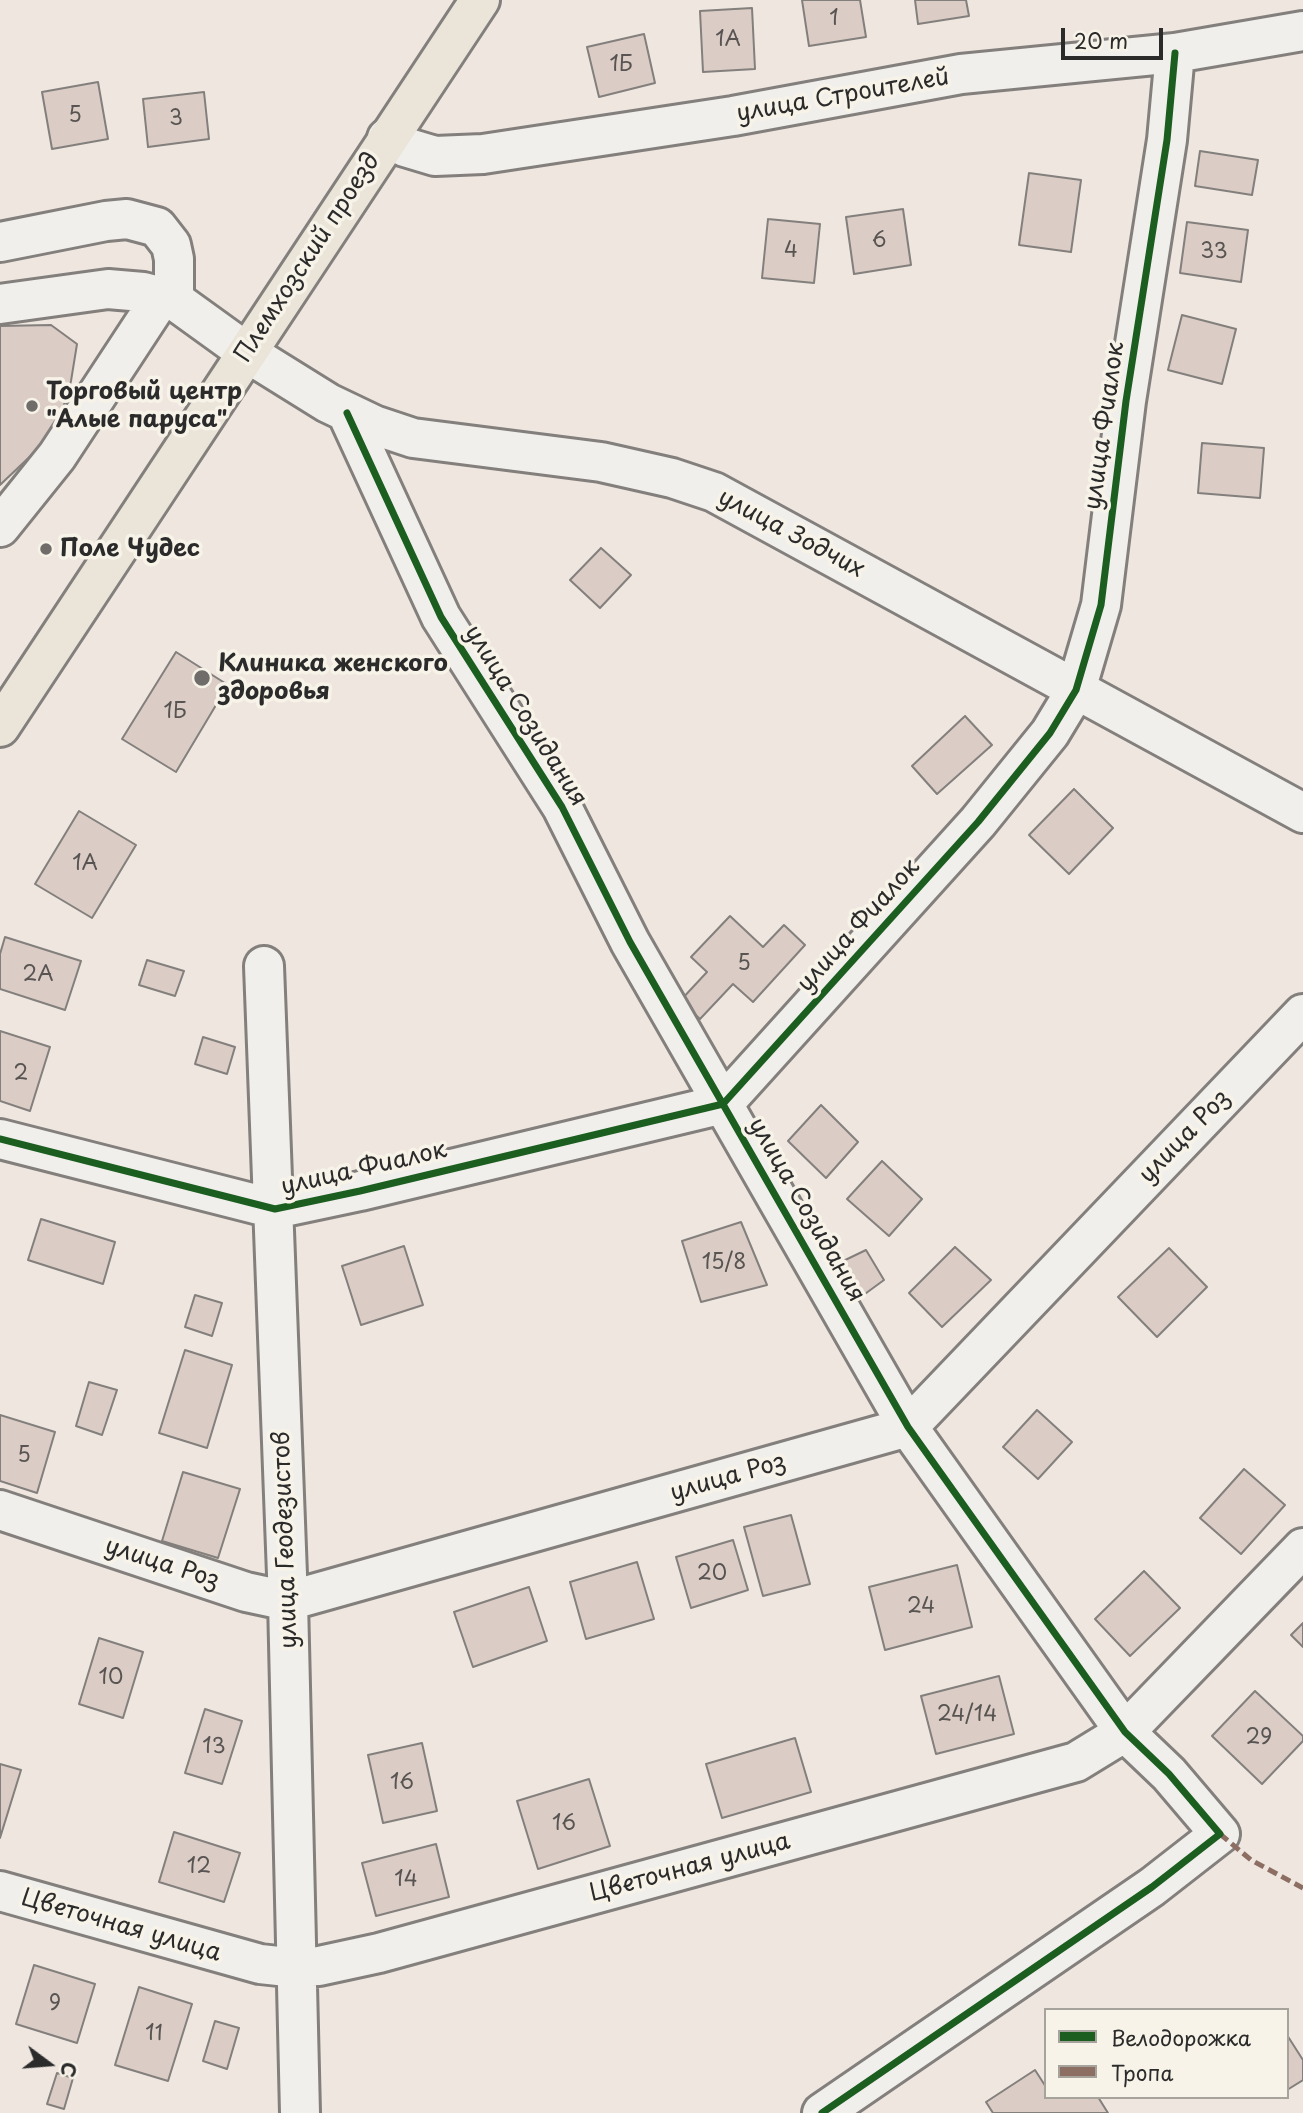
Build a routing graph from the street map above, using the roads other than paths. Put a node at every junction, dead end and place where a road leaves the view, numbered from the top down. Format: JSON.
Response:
{"nodes":[{"id":1,"x":480,"y":0,"type":"edge"},
{"id":2,"x":1303,"y":30,"type":"edge"},
{"id":3,"x":1175,"y":53,"type":"junction"},
{"id":4,"x":387,"y":138,"type":"junction"},
{"id":5,"x":0,"y":242,"type":"edge"},
{"id":6,"x":168,"y":298,"type":"junction"},
{"id":7,"x":0,"y":304,"type":"edge"},
{"id":8,"x":246,"y":352,"type":"junction"},
{"id":9,"x":347,"y":413,"type":"junction"},
{"id":10,"x":0,"y":527,"type":"edge"},
{"id":11,"x":1076,"y":690,"type":"junction"},
{"id":12,"x":0,"y":727,"type":"edge"},
{"id":13,"x":1303,"y":813,"type":"edge"},
{"id":14,"x":264,"y":966,"type":"dead end"},
{"id":15,"x":1303,"y":1014,"type":"edge"},
{"id":16,"x":723,"y":1104,"type":"junction"},
{"id":17,"x":0,"y":1139,"type":"edge"},
{"id":18,"x":275,"y":1209,"type":"junction"},
{"id":19,"x":908,"y":1427,"type":"junction"},
{"id":20,"x":0,"y":1510,"type":"edge"},
{"id":21,"x":1303,"y":1548,"type":"edge"},
{"id":22,"x":288,"y":1601,"type":"junction"},
{"id":23,"x":1125,"y":1732,"type":"junction"},
{"id":24,"x":0,"y":1891,"type":"edge"},
{"id":25,"x":298,"y":1967,"type":"junction"},
{"id":26,"x":300,"y":2113,"type":"edge"},
{"id":27,"x":822,"y":2113,"type":"edge"}],
"edges":[{"from":1,"to":4,"type":"main road","name":"Племхозский проезд"},
{"from":2,"to":3,"type":"street","name":"улица Строителей"},
{"from":3,"to":4,"type":"street","name":"улица Строителей"},
{"from":3,"to":11,"type":"street","name":"улица Фиалок"},
{"from":4,"to":8,"type":"main road","name":"Племхозский проезд"},
{"from":5,"to":6,"type":"street"},
{"from":6,"to":7,"type":"street"},
{"from":6,"to":8,"type":"street","name":"улица Зодчих"},
{"from":6,"to":10,"type":"street"},
{"from":8,"to":9,"type":"street","name":"улица Зодчих"},
{"from":8,"to":12,"type":"main road","name":"Племхозский проезд"},
{"from":9,"to":11,"type":"street","name":"улица Зодчих"},
{"from":9,"to":16,"type":"street","name":"улица Созидания"},
{"from":11,"to":13,"type":"street","name":"улица Зодчих"},
{"from":11,"to":16,"type":"street","name":"улица Фиалок"},
{"from":14,"to":18,"type":"street","name":"улица Геодезистов"},
{"from":15,"to":19,"type":"street","name":"улица Роз"},
{"from":16,"to":18,"type":"street","name":"улица Фиалок"},
{"from":16,"to":19,"type":"street","name":"улица Созидания"},
{"from":17,"to":18,"type":"street","name":"улица Фиалок"},
{"from":18,"to":22,"type":"street","name":"улица Геодезистов"},
{"from":19,"to":22,"type":"street","name":"улица Роз"},
{"from":19,"to":23,"type":"street","name":"улица Созидания"},
{"from":20,"to":22,"type":"street","name":"улица Роз"},
{"from":21,"to":23,"type":"street","name":"Цветочная улица"},
{"from":22,"to":25,"type":"street","name":"улица Геодезистов"},
{"from":23,"to":25,"type":"street","name":"Цветочная улица"},
{"from":23,"to":27,"type":"street","name":"улица Созидания"},
{"from":24,"to":25,"type":"street","name":"Цветочная улица"},
{"from":25,"to":26,"type":"street","name":"улица Геодезистов"}]}
